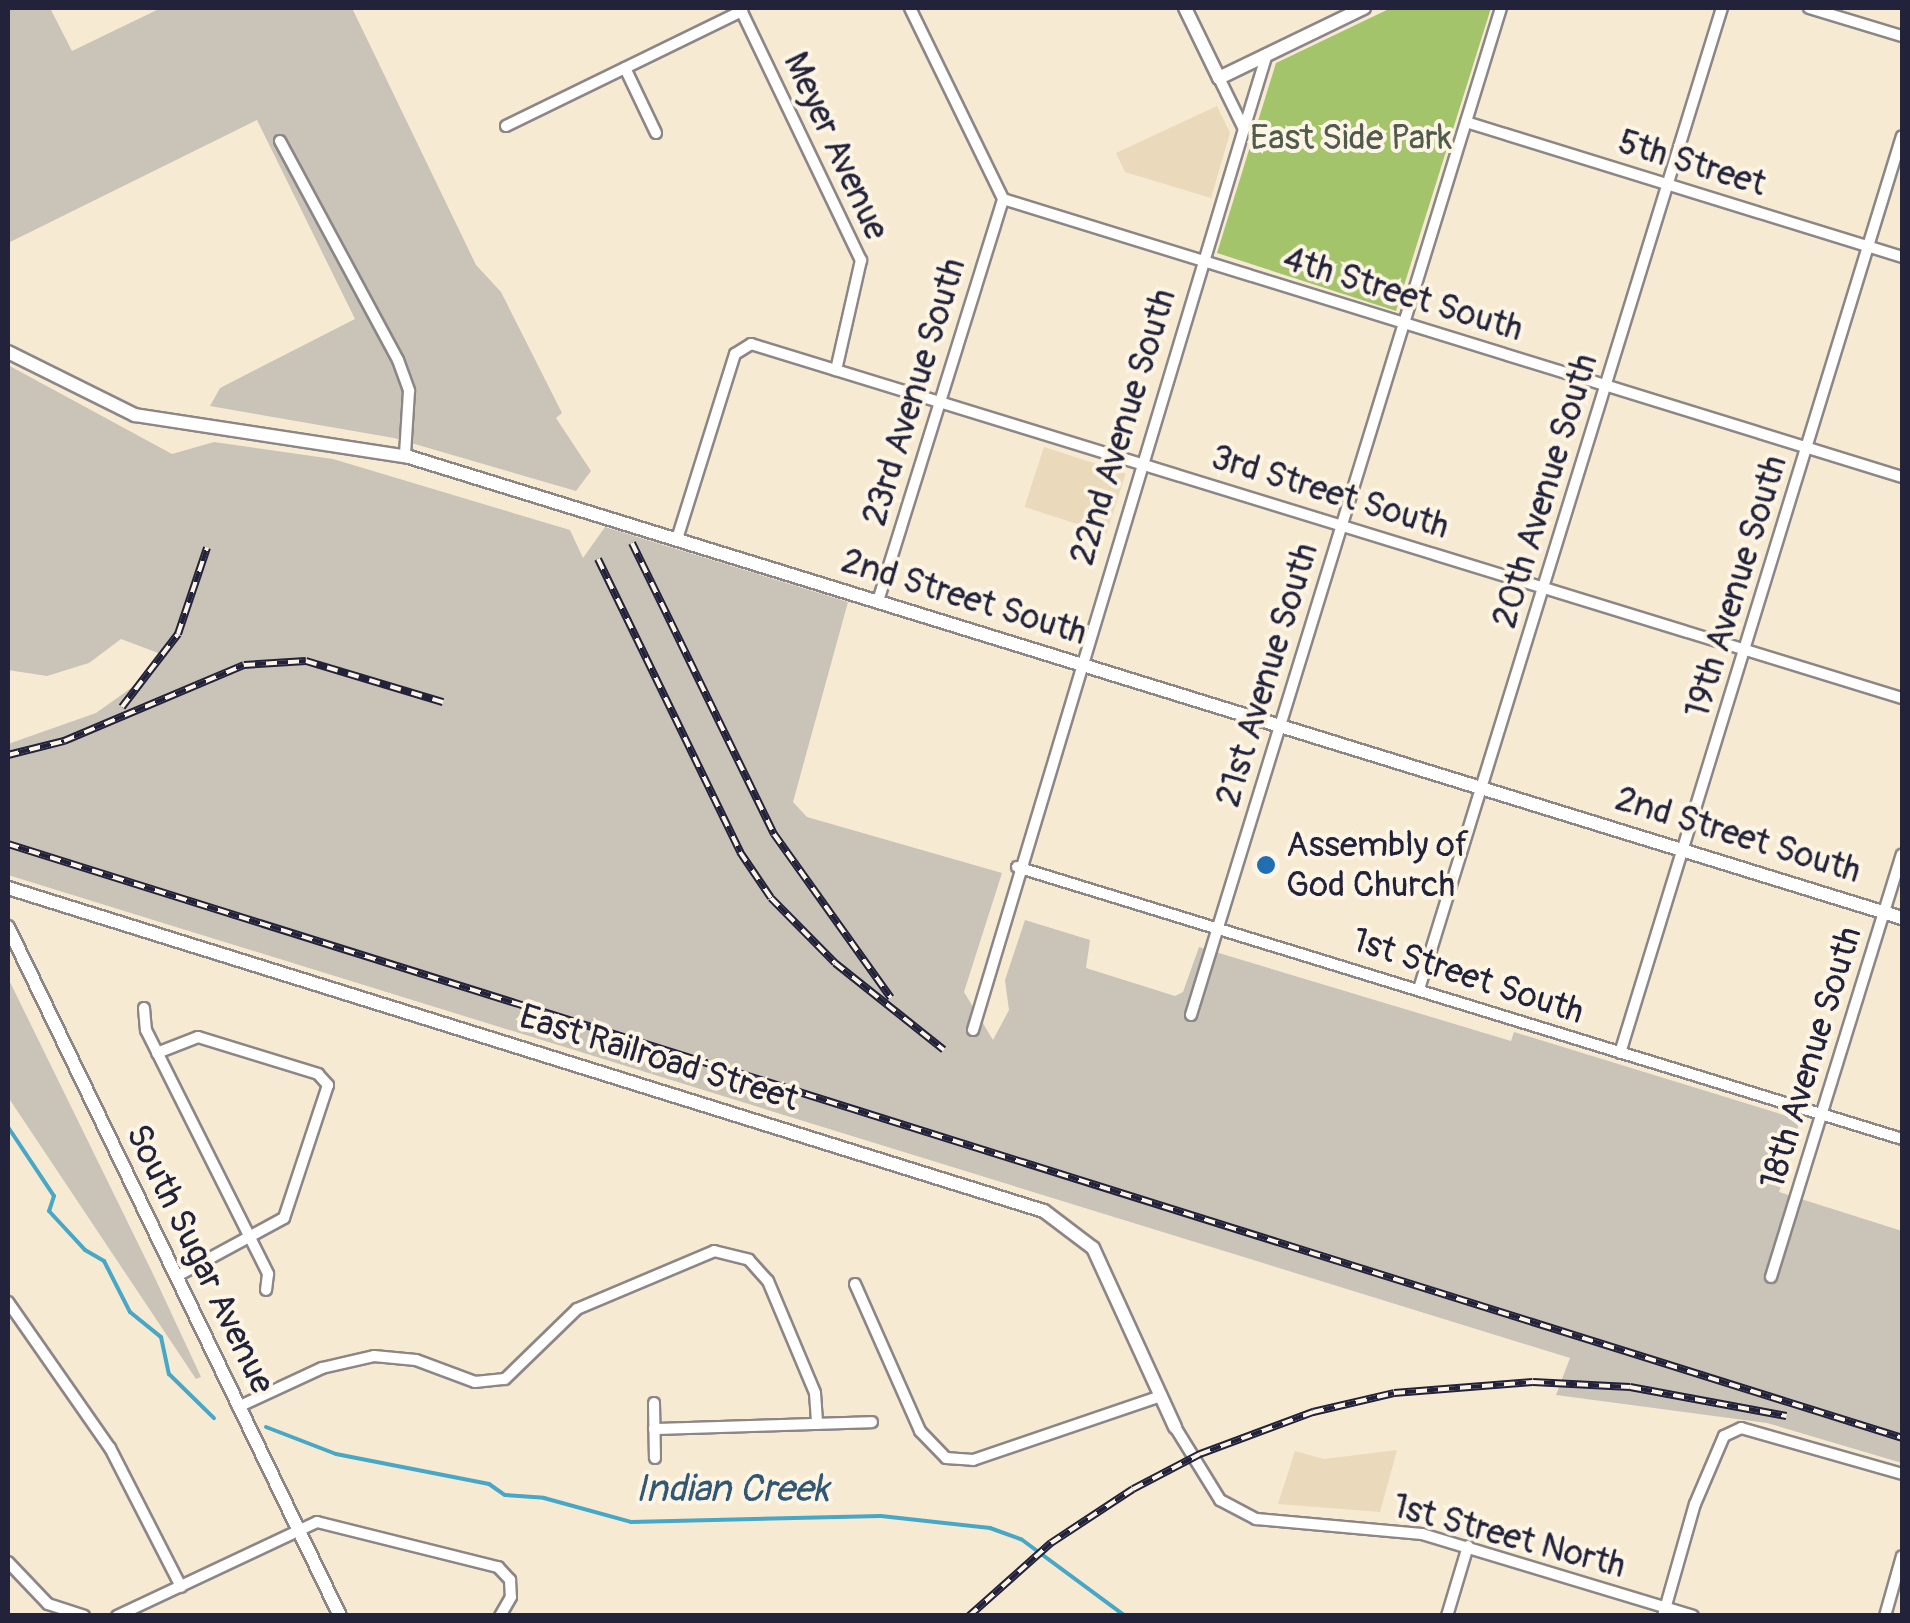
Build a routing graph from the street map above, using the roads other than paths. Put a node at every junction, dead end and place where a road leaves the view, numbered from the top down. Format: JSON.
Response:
{"nodes":[{"id":1,"x":912,"y":8,"type":"edge"},
{"id":2,"x":1185,"y":8,"type":"edge"},
{"id":3,"x":1364,"y":8,"type":"edge"},
{"id":4,"x":1501,"y":8,"type":"edge"},
{"id":5,"x":1722,"y":8,"type":"edge"},
{"id":6,"x":1809,"y":8,"type":"edge"},
{"id":7,"x":741,"y":9,"type":"edge"},
{"id":8,"x":1902,"y":36,"type":"edge"},
{"id":9,"x":1267,"y":54,"type":"junction"},
{"id":10,"x":625,"y":68,"type":"junction"},
{"id":11,"x":1219,"y":78,"type":"junction"},
{"id":12,"x":1466,"y":122,"type":"junction"},
{"id":13,"x":506,"y":126,"type":"dead end"},
{"id":14,"x":1244,"y":129,"type":"junction"},
{"id":15,"x":656,"y":133,"type":"dead end"},
{"id":16,"x":1902,"y":136,"type":"edge"},
{"id":17,"x":280,"y":140,"type":"dead end"},
{"id":18,"x":1668,"y":184,"type":"junction"},
{"id":19,"x":1003,"y":199,"type":"junction"},
{"id":20,"x":1869,"y":246,"type":"junction"},
{"id":21,"x":1902,"y":257,"type":"edge"},
{"id":22,"x":1202,"y":261,"type":"junction"},
{"id":23,"x":1405,"y":324,"type":"junction"},
{"id":24,"x":8,"y":352,"type":"edge"},
{"id":25,"x":836,"y":370,"type":"junction"},
{"id":26,"x":1606,"y":386,"type":"junction"},
{"id":27,"x":939,"y":401,"type":"junction"},
{"id":28,"x":1808,"y":448,"type":"junction"},
{"id":29,"x":405,"y":455,"type":"junction"},
{"id":30,"x":1141,"y":462,"type":"junction"},
{"id":31,"x":1902,"y":477,"type":"edge"},
{"id":32,"x":1342,"y":525,"type":"junction"},
{"id":33,"x":677,"y":540,"type":"junction"},
{"id":34,"x":1544,"y":587,"type":"junction"},
{"id":35,"x":878,"y":601,"type":"junction"},
{"id":36,"x":1745,"y":649,"type":"junction"},
{"id":37,"x":1078,"y":664,"type":"junction"},
{"id":38,"x":1902,"y":698,"type":"edge"},
{"id":39,"x":1281,"y":726,"type":"junction"},
{"id":40,"x":1481,"y":788,"type":"junction"},
{"id":41,"x":1683,"y":850,"type":"junction"},
{"id":42,"x":1902,"y":855,"type":"edge"},
{"id":43,"x":1017,"y":867,"type":"junction"},
{"id":44,"x":8,"y":888,"type":"edge"},
{"id":45,"x":1885,"y":912,"type":"junction"},
{"id":46,"x":1902,"y":918,"type":"edge"},
{"id":47,"x":8,"y":927,"type":"edge"},
{"id":48,"x":1218,"y":928,"type":"junction"},
{"id":49,"x":1419,"y":990,"type":"junction"},
{"id":50,"x":144,"y":1008,"type":"dead end"},
{"id":51,"x":1191,"y":1015,"type":"dead end"},
{"id":52,"x":973,"y":1030,"type":"dead end"},
{"id":53,"x":1620,"y":1052,"type":"junction"},
{"id":54,"x":157,"y":1053,"type":"junction"},
{"id":55,"x":1822,"y":1114,"type":"junction"},
{"id":56,"x":1902,"y":1138,"type":"edge"},
{"id":57,"x":252,"y":1240,"type":"junction"},
{"id":58,"x":177,"y":1276,"type":"junction"},
{"id":59,"x":1771,"y":1276,"type":"dead end"},
{"id":60,"x":856,"y":1284,"type":"dead end"},
{"id":61,"x":266,"y":1290,"type":"dead end"},
{"id":62,"x":8,"y":1302,"type":"edge"},
{"id":63,"x":1162,"y":1396,"type":"junction"},
{"id":64,"x":654,"y":1403,"type":"dead end"},
{"id":65,"x":238,"y":1408,"type":"junction"},
{"id":66,"x":872,"y":1422,"type":"dead end"},
{"id":67,"x":818,"y":1424,"type":"junction"},
{"id":68,"x":1175,"y":1426,"type":"joint"},
{"id":69,"x":654,"y":1429,"type":"junction"},
{"id":70,"x":655,"y":1458,"type":"dead end"},
{"id":71,"x":1902,"y":1474,"type":"edge"},
{"id":72,"x":298,"y":1531,"type":"junction"},
{"id":73,"x":1468,"y":1546,"type":"junction"},
{"id":74,"x":1902,"y":1556,"type":"edge"},
{"id":75,"x":8,"y":1563,"type":"edge"},
{"id":76,"x":181,"y":1587,"type":"junction"},
{"id":77,"x":1664,"y":1611,"type":"edge"},
{"id":78,"x":84,"y":1616,"type":"edge"},
{"id":79,"x":117,"y":1616,"type":"edge"},
{"id":80,"x":340,"y":1616,"type":"edge"},
{"id":81,"x":500,"y":1616,"type":"edge"},
{"id":82,"x":1447,"y":1616,"type":"edge"},
{"id":83,"x":1693,"y":1616,"type":"edge"},
{"id":84,"x":1885,"y":1616,"type":"edge"}],
"edges":[{"from":1,"to":19,"type":"street"},
{"from":2,"to":11,"type":"street"},
{"from":3,"to":9,"type":"street"},
{"from":4,"to":12,"type":"street","name":"21st Avenue South"},
{"from":5,"to":18,"type":"street","name":"20th Avenue South"},
{"from":6,"to":8,"type":"street"},
{"from":7,"to":10,"type":"street"},
{"from":7,"to":25,"type":"street","name":"Meyer Avenue"},
{"from":9,"to":11,"type":"street"},
{"from":9,"to":14,"type":"street","name":"22nd Avenue South"},
{"from":10,"to":13,"type":"street"},
{"from":10,"to":15,"type":"street"},
{"from":11,"to":14,"type":"street"},
{"from":12,"to":18,"type":"street","name":"5th Street"},
{"from":12,"to":23,"type":"street","name":"21st Avenue South"},
{"from":14,"to":22,"type":"street","name":"22nd Avenue South"},
{"from":16,"to":20,"type":"street","name":"19th Avenue South"},
{"from":17,"to":29,"type":"street"},
{"from":18,"to":20,"type":"street","name":"5th Street"},
{"from":18,"to":26,"type":"street","name":"20th Avenue South"},
{"from":19,"to":22,"type":"street","name":"4th Street South"},
{"from":19,"to":27,"type":"street","name":"23rd Avenue South"},
{"from":20,"to":21,"type":"street","name":"5th Street"},
{"from":20,"to":28,"type":"street","name":"19th Avenue South"},
{"from":22,"to":23,"type":"street","name":"4th Street South"},
{"from":22,"to":30,"type":"street","name":"22nd Avenue South"},
{"from":23,"to":26,"type":"street","name":"4th Street South"},
{"from":23,"to":32,"type":"street","name":"21st Avenue South"},
{"from":24,"to":29,"type":"street","name":"2nd Street South"},
{"from":25,"to":27,"type":"street","name":"3rd Street South"},
{"from":25,"to":33,"type":"street","name":"3rd Street South"},
{"from":26,"to":28,"type":"street","name":"4th Street South"},
{"from":26,"to":34,"type":"street","name":"20th Avenue South"},
{"from":27,"to":30,"type":"street","name":"3rd Street South"},
{"from":27,"to":35,"type":"street","name":"23rd Avenue South"},
{"from":28,"to":31,"type":"street","name":"4th Street South"},
{"from":28,"to":36,"type":"street","name":"19th Avenue South"},
{"from":29,"to":33,"type":"street","name":"2nd Street South"},
{"from":30,"to":32,"type":"street","name":"3rd Street South"},
{"from":30,"to":37,"type":"street","name":"22nd Avenue South"},
{"from":32,"to":34,"type":"street","name":"3rd Street South"},
{"from":32,"to":39,"type":"street","name":"21st Avenue South"},
{"from":33,"to":35,"type":"street","name":"2nd Street South"},
{"from":34,"to":36,"type":"street","name":"3rd Street South"},
{"from":34,"to":40,"type":"street","name":"20th Avenue South"},
{"from":35,"to":37,"type":"street","name":"2nd Street South"},
{"from":36,"to":38,"type":"street","name":"3rd Street South"},
{"from":36,"to":41,"type":"street","name":"19th Avenue South"},
{"from":37,"to":39,"type":"street","name":"2nd Street South"},
{"from":37,"to":43,"type":"street","name":"22nd Avenue South"},
{"from":39,"to":40,"type":"street","name":"2nd Street South"},
{"from":39,"to":48,"type":"street","name":"21st Avenue South"},
{"from":40,"to":41,"type":"street","name":"2nd Street South"},
{"from":40,"to":49,"type":"street","name":"20th Avenue South"},
{"from":41,"to":45,"type":"street","name":"2nd Street South"},
{"from":41,"to":53,"type":"street","name":"19th Avenue South"},
{"from":42,"to":45,"type":"street","name":"18th Avenue South"},
{"from":43,"to":48,"type":"street","name":"1st Street South"},
{"from":43,"to":52,"type":"street","name":"22nd Avenue South"},
{"from":44,"to":63,"type":"street","name":"East Railroad Street"},
{"from":45,"to":46,"type":"street","name":"2nd Street South"},
{"from":45,"to":55,"type":"street","name":"18th Avenue South"},
{"from":47,"to":58,"type":"street","name":"South Sugar Avenue"},
{"from":48,"to":49,"type":"street","name":"1st Street South"},
{"from":48,"to":51,"type":"street","name":"21st Avenue South"},
{"from":49,"to":53,"type":"street","name":"1st Street South"},
{"from":50,"to":54,"type":"street"},
{"from":53,"to":55,"type":"street","name":"1st Street South"},
{"from":54,"to":57,"type":"street"},
{"from":54,"to":57,"type":"street"},
{"from":55,"to":56,"type":"street","name":"1st Street South"},
{"from":55,"to":59,"type":"street","name":"18th Avenue South"},
{"from":57,"to":58,"type":"street"},
{"from":57,"to":61,"type":"street"},
{"from":58,"to":65,"type":"street","name":"South Sugar Avenue"},
{"from":60,"to":63,"type":"street"},
{"from":62,"to":76,"type":"street"},
{"from":63,"to":68,"type":"street","name":"East Railroad Street"},
{"from":64,"to":69,"type":"street"},
{"from":65,"to":67,"type":"street"},
{"from":65,"to":72,"type":"street","name":"South Sugar Avenue"},
{"from":66,"to":67,"type":"street"},
{"from":67,"to":69,"type":"street"},
{"from":68,"to":73,"type":"street","name":"1st Street North"},
{"from":69,"to":70,"type":"street"},
{"from":71,"to":77,"type":"street"},
{"from":72,"to":76,"type":"street"},
{"from":72,"to":80,"type":"street","name":"South Sugar Avenue"},
{"from":72,"to":81,"type":"street"},
{"from":73,"to":77,"type":"street","name":"1st Street North"},
{"from":73,"to":82,"type":"street"},
{"from":74,"to":84,"type":"street"},
{"from":75,"to":78,"type":"street"},
{"from":76,"to":79,"type":"street"},
{"from":77,"to":83,"type":"street","name":"1st Street North"}]}
